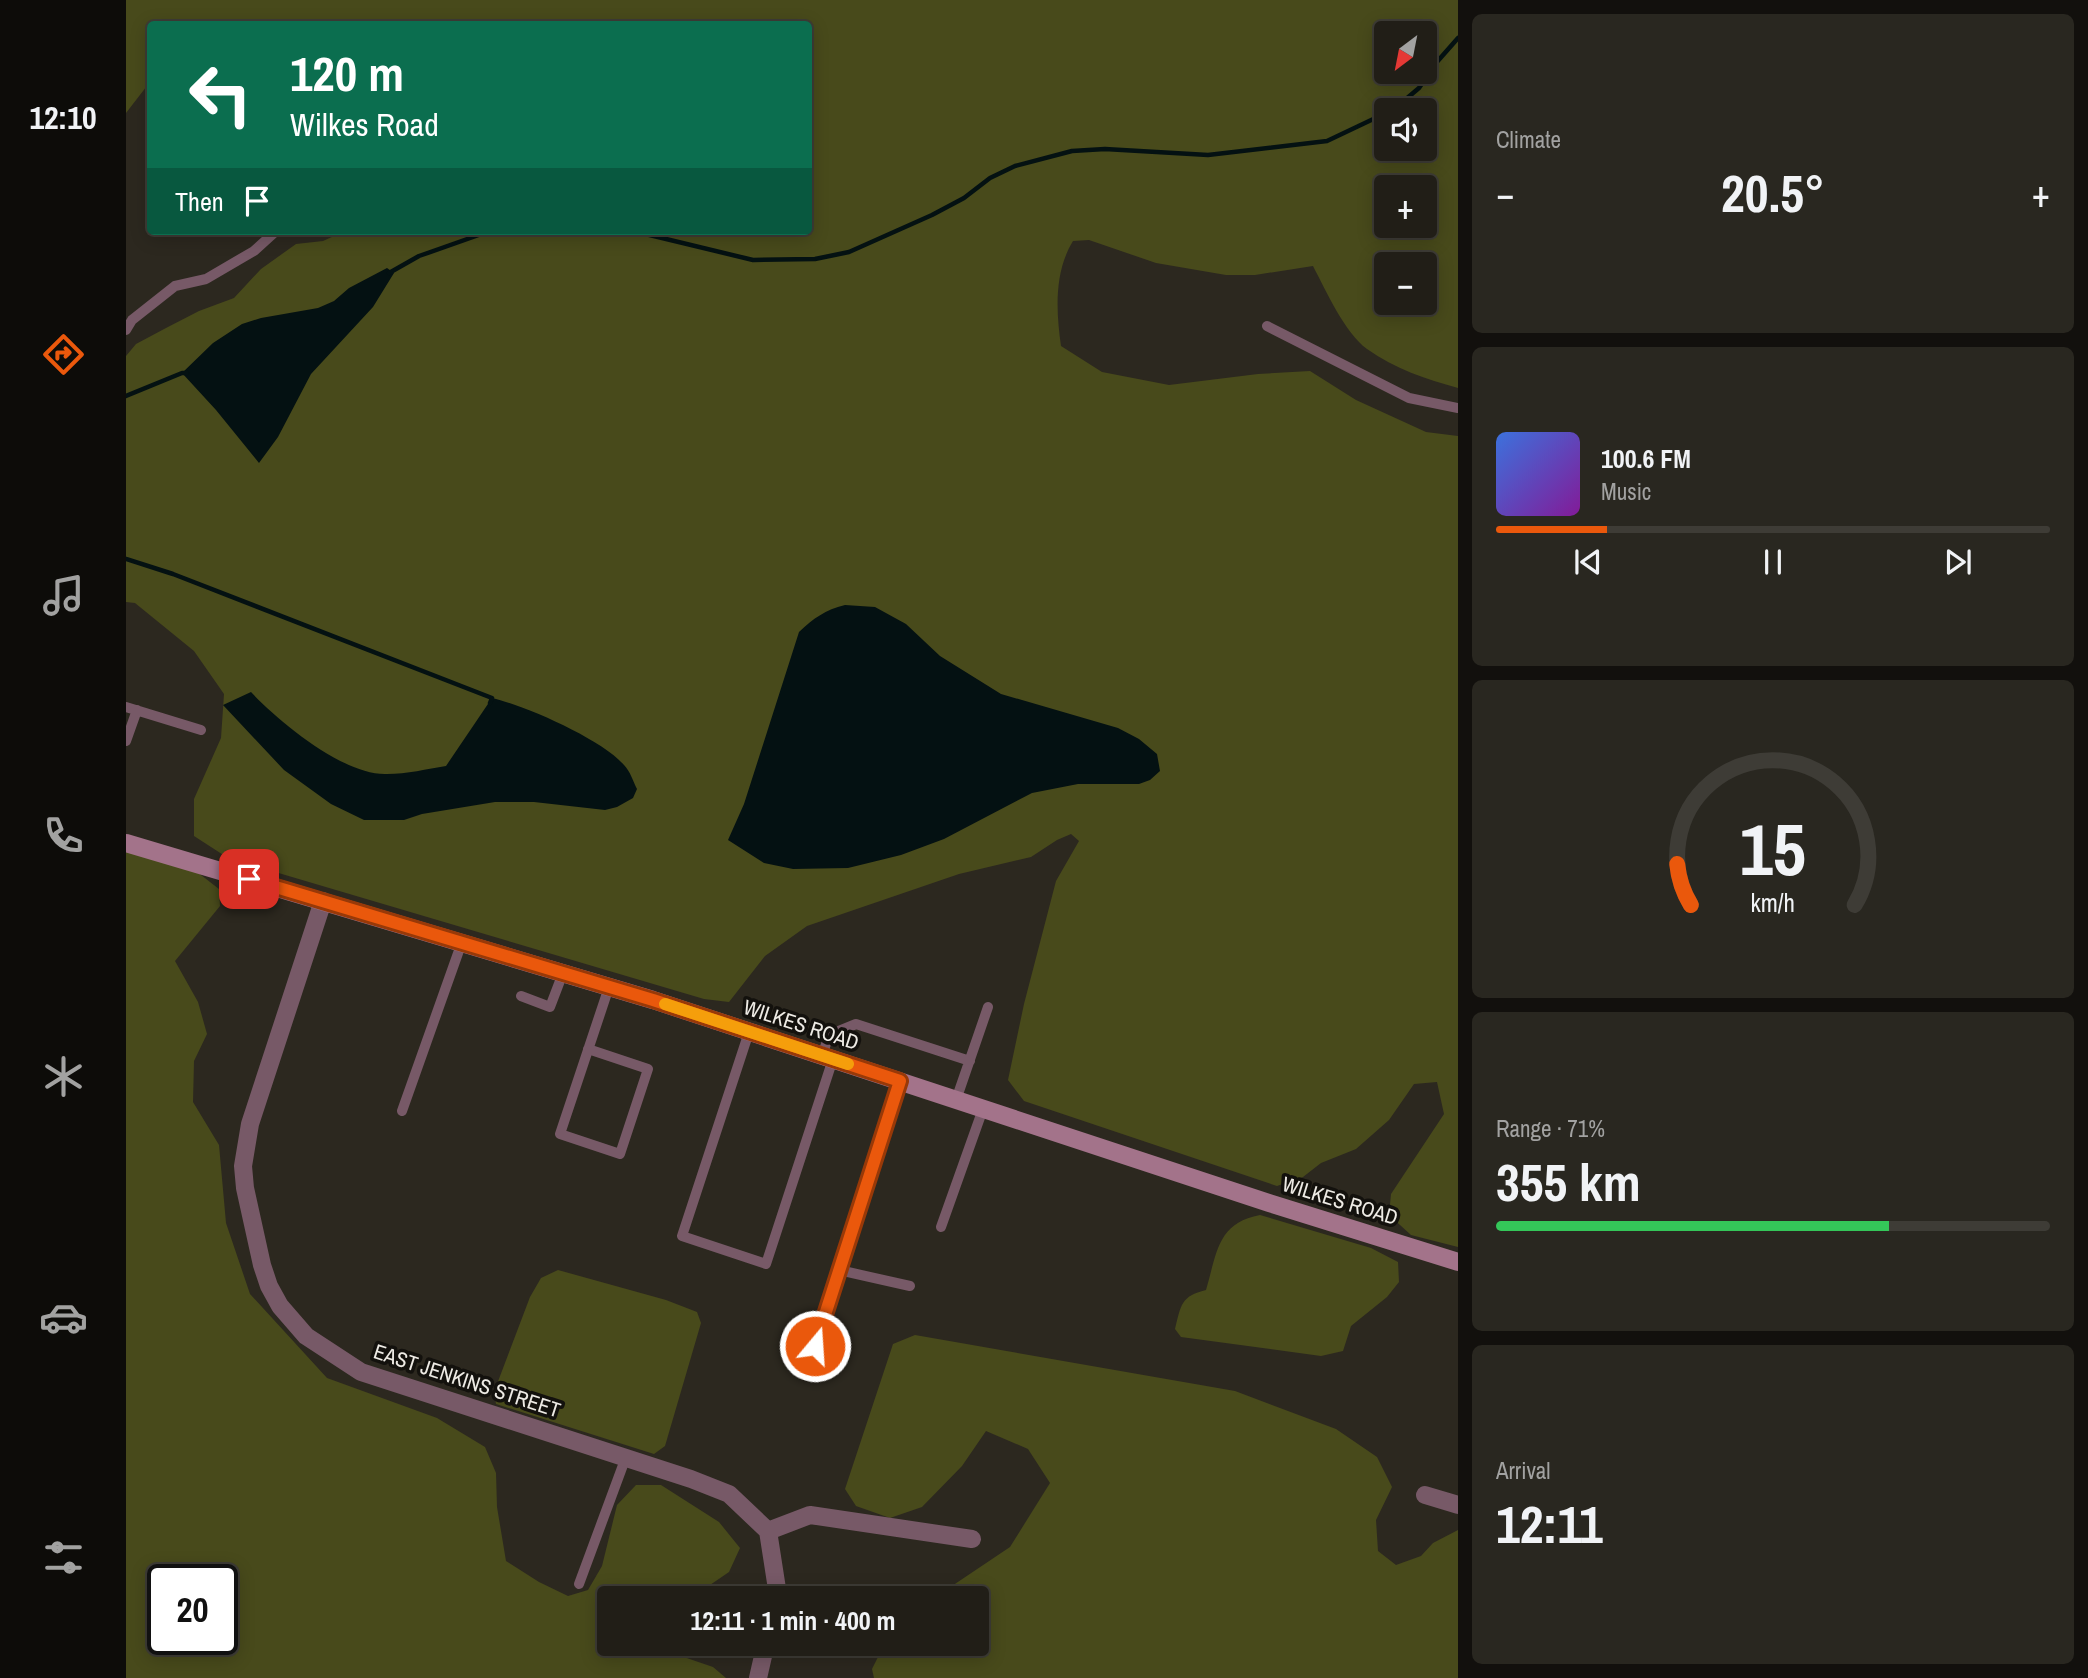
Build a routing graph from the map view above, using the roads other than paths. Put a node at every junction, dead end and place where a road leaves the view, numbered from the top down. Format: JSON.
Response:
{"nodes":[{"id":1,"x":272,"y":235,"type":"edge"},
{"id":2,"x":128,"y":322,"type":"edge"},
{"id":3,"x":1267,"y":326,"type":"dead end"},
{"id":4,"x":1458,"y":408,"type":"edge"},
{"id":5,"x":126,"y":707,"type":"edge"},
{"id":6,"x":137,"y":710,"type":"junction"},
{"id":7,"x":201,"y":730,"type":"dead end"},
{"id":8,"x":126,"y":741,"type":"edge"},
{"id":9,"x":126,"y":843,"type":"edge"},
{"id":10,"x":323,"y":901,"type":"junction"},
{"id":11,"x":462,"y":942,"type":"junction"},
{"id":12,"x":563,"y":973,"type":"junction"},
{"id":13,"x":609,"y":987,"type":"junction"},
{"id":14,"x":521,"y":996,"type":"dead end"},
{"id":15,"x":988,"y":1007,"type":"dead end"},
{"id":16,"x":749,"y":1031,"type":"junction"},
{"id":17,"x":587,"y":1049,"type":"junction"},
{"id":18,"x":828,"y":1057,"type":"junction"},
{"id":19,"x":970,"y":1061,"type":"junction"},
{"id":20,"x":900,"y":1081,"type":"junction"},
{"id":21,"x":957,"y":1100,"type":"junction"},
{"id":22,"x":983,"y":1109,"type":"junction"},
{"id":23,"x":402,"y":1111,"type":"dead end"},
{"id":24,"x":942,"y":1227,"type":"dead end"},
{"id":25,"x":1458,"y":1262,"type":"edge"},
{"id":26,"x":839,"y":1270,"type":"junction"},
{"id":27,"x":910,"y":1286,"type":"dead end"},
{"id":28,"x":807,"y":1372,"type":"dead end"},
{"id":29,"x":626,"y":1457,"type":"junction"},
{"id":30,"x":1425,"y":1495,"type":"dead end"},
{"id":31,"x":1458,"y":1505,"type":"edge"},
{"id":32,"x":768,"y":1531,"type":"junction"},
{"id":33,"x":972,"y":1539,"type":"dead end"},
{"id":34,"x":579,"y":1584,"type":"dead end"},
{"id":35,"x":777,"y":1586,"type":"edge"},
{"id":36,"x":763,"y":1656,"type":"edge"},
{"id":37,"x":758,"y":1678,"type":"edge"}],
"edges":[{"from":1,"to":2,"type":"lane"},
{"from":3,"to":4,"type":"lane"},
{"from":5,"to":6,"type":"lane"},
{"from":6,"to":7,"type":"lane"},
{"from":6,"to":8,"type":"lane"},
{"from":9,"to":10,"type":"street","name":"WILKES ROAD"},
{"from":10,"to":11,"type":"street","name":"WILKES ROAD"},
{"from":10,"to":29,"type":"street","name":"EAST JENKINS STREET"},
{"from":11,"to":12,"type":"street","name":"WILKES ROAD"},
{"from":11,"to":23,"type":"lane"},
{"from":12,"to":13,"type":"street","name":"WILKES ROAD"},
{"from":12,"to":14,"type":"lane"},
{"from":13,"to":16,"type":"street","name":"WILKES ROAD"},
{"from":13,"to":17,"type":"lane"},
{"from":15,"to":19,"type":"lane"},
{"from":16,"to":18,"type":"street","name":"WILKES ROAD"},
{"from":16,"to":18,"type":"lane"},
{"from":17,"to":17,"type":"lane"},
{"from":18,"to":19,"type":"lane"},
{"from":18,"to":20,"type":"street","name":"WILKES ROAD"},
{"from":19,"to":21,"type":"lane"},
{"from":20,"to":21,"type":"street","name":"WILKES ROAD"},
{"from":20,"to":26,"type":"lane"},
{"from":21,"to":22,"type":"street","name":"WILKES ROAD"},
{"from":22,"to":24,"type":"lane"},
{"from":22,"to":25,"type":"street","name":"WILKES ROAD"},
{"from":26,"to":27,"type":"lane"},
{"from":26,"to":28,"type":"lane"},
{"from":29,"to":32,"type":"street","name":"EAST JENKINS STREET"},
{"from":29,"to":34,"type":"lane"},
{"from":30,"to":31,"type":"street"},
{"from":32,"to":33,"type":"street"},
{"from":32,"to":35,"type":"street"},
{"from":36,"to":37,"type":"street"}]}
